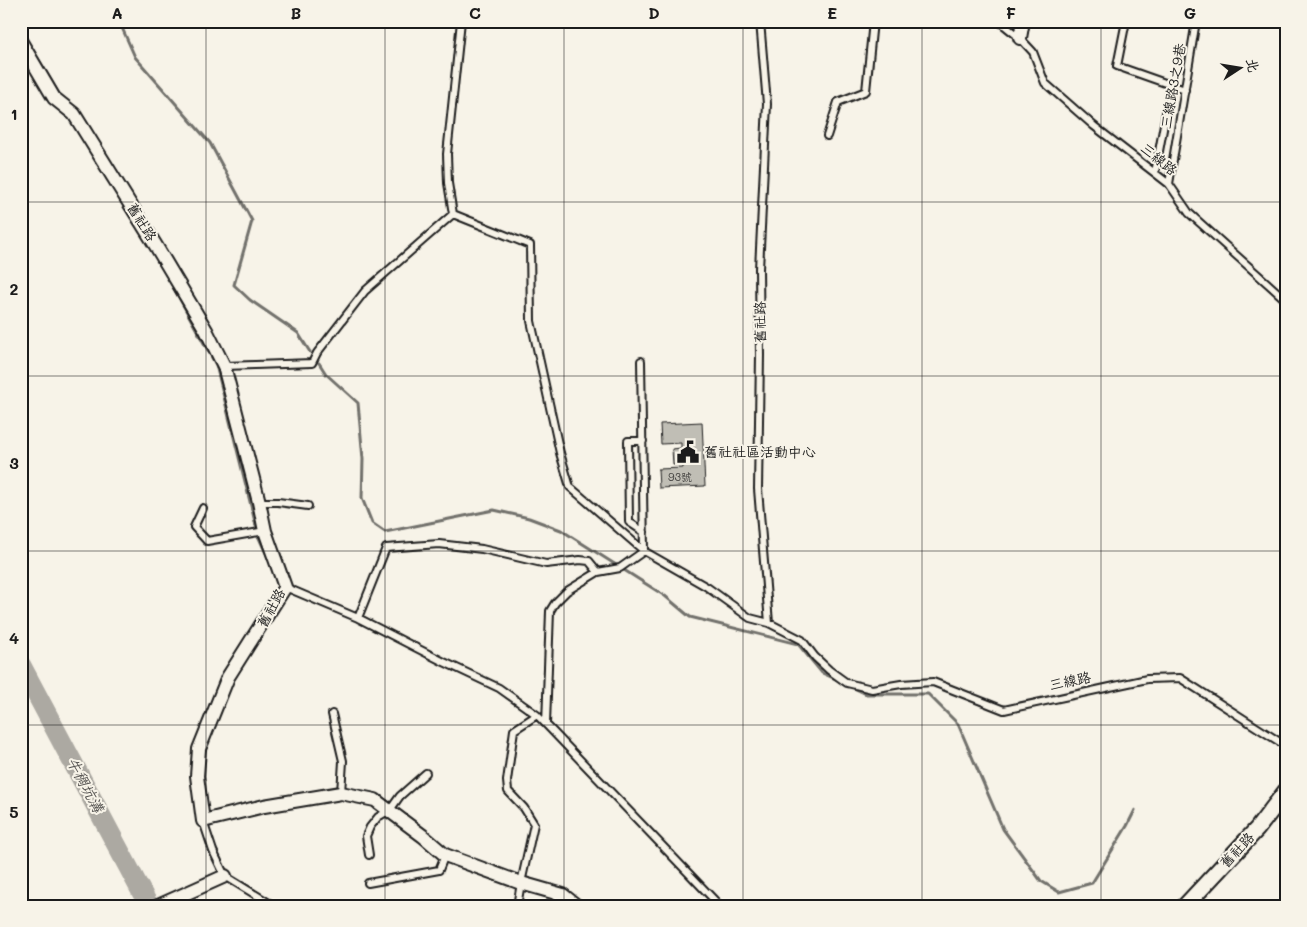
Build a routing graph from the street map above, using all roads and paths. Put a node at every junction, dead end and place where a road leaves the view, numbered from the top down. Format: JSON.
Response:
{"nodes":[{"id":1,"x":461,"y":21,"type":"edge"},
{"id":2,"x":760,"y":21,"type":"edge"},
{"id":3,"x":873,"y":21,"type":"edge"},
{"id":4,"x":999,"y":21,"type":"edge"},
{"id":5,"x":1023,"y":21,"type":"edge"},
{"id":6,"x":1126,"y":21,"type":"edge"},
{"id":7,"x":1196,"y":21,"type":"edge"},
{"id":8,"x":1020,"y":38,"type":"junction"},
{"id":9,"x":21,"y":42,"type":"edge"},
{"id":10,"x":1171,"y":86,"type":"junction"},
{"id":11,"x":1185,"y":90,"type":"junction"},
{"id":12,"x":827,"y":136,"type":"dead end"},
{"id":13,"x":1155,"y":173,"type":"junction"},
{"id":14,"x":1169,"y":184,"type":"junction"},
{"id":15,"x":453,"y":214,"type":"junction"},
{"id":16,"x":1286,"y":300,"type":"edge"},
{"id":17,"x":641,"y":361,"type":"dead end"},
{"id":18,"x":224,"y":366,"type":"junction"},
{"id":19,"x":643,"y":441,"type":"junction"},
{"id":20,"x":259,"y":502,"type":"junction"},
{"id":21,"x":308,"y":506,"type":"dead end"},
{"id":22,"x":203,"y":508,"type":"dead end"},
{"id":23,"x":265,"y":530,"type":"junction"},
{"id":24,"x":644,"y":532,"type":"junction"},
{"id":25,"x":644,"y":551,"type":"junction"},
{"id":26,"x":598,"y":572,"type":"junction"},
{"id":27,"x":285,"y":586,"type":"junction"},
{"id":28,"x":358,"y":618,"type":"junction"},
{"id":29,"x":769,"y":623,"type":"junction"},
{"id":30,"x":332,"y":714,"type":"dead end"},
{"id":31,"x":537,"y":715,"type":"junction"},
{"id":32,"x":546,"y":724,"type":"junction"},
{"id":33,"x":1286,"y":746,"type":"edge"},
{"id":34,"x":426,"y":773,"type":"dead end"},
{"id":35,"x":1286,"y":791,"type":"edge"},
{"id":36,"x":341,"y":793,"type":"junction"},
{"id":37,"x":390,"y":810,"type":"junction"},
{"id":38,"x":203,"y":821,"type":"junction"},
{"id":39,"x":369,"y":855,"type":"dead end"},
{"id":40,"x":445,"y":855,"type":"junction"},
{"id":41,"x":225,"y":876,"type":"junction"},
{"id":42,"x":368,"y":883,"type":"dead end"},
{"id":43,"x":520,"y":883,"type":"junction"},
{"id":44,"x":163,"y":904,"type":"edge"},
{"id":45,"x":274,"y":906,"type":"edge"},
{"id":46,"x":517,"y":906,"type":"edge"},
{"id":47,"x":577,"y":906,"type":"edge"},
{"id":48,"x":720,"y":906,"type":"edge"},
{"id":49,"x":1185,"y":906,"type":"edge"}],
"edges":[{"from":1,"to":15,"type":"lane"},
{"from":2,"to":29,"type":"lane","name":"舊社路"},
{"from":3,"to":12,"type":"lane"},
{"from":4,"to":8,"type":"lane","name":"三線路"},
{"from":5,"to":8,"type":"street"},
{"from":6,"to":10,"type":"lane"},
{"from":7,"to":11,"type":"lane","name":"三線路3之9巷"},
{"from":8,"to":13,"type":"lane","name":"三線路"},
{"from":9,"to":18,"type":"street","name":"舊社路"},
{"from":10,"to":11,"type":"lane"},
{"from":10,"to":13,"type":"lane"},
{"from":11,"to":14,"type":"lane","name":"三線路3之9巷"},
{"from":13,"to":14,"type":"lane","name":"三線路"},
{"from":14,"to":16,"type":"lane","name":"三線路"},
{"from":15,"to":18,"type":"lane"},
{"from":15,"to":25,"type":"lane"},
{"from":17,"to":19,"type":"lane"},
{"from":18,"to":20,"type":"street","name":"舊社路"},
{"from":19,"to":24,"type":"lane"},
{"from":19,"to":24,"type":"lane"},
{"from":20,"to":21,"type":"lane"},
{"from":20,"to":23,"type":"street","name":"舊社路"},
{"from":22,"to":23,"type":"lane"},
{"from":23,"to":27,"type":"street","name":"舊社路"},
{"from":24,"to":25,"type":"lane"},
{"from":25,"to":26,"type":"lane"},
{"from":25,"to":29,"type":"lane"},
{"from":26,"to":28,"type":"lane"},
{"from":26,"to":32,"type":"lane"},
{"from":27,"to":28,"type":"lane"},
{"from":27,"to":38,"type":"street","name":"舊社路"},
{"from":28,"to":31,"type":"lane"},
{"from":29,"to":33,"type":"lane","name":"三線路"},
{"from":30,"to":36,"type":"lane"},
{"from":31,"to":32,"type":"lane"},
{"from":31,"to":43,"type":"lane"},
{"from":32,"to":48,"type":"lane"},
{"from":34,"to":37,"type":"lane"},
{"from":35,"to":49,"type":"street","name":"舊社路"},
{"from":36,"to":37,"type":"street"},
{"from":36,"to":38,"type":"street"},
{"from":37,"to":39,"type":"lane"},
{"from":37,"to":40,"type":"street"},
{"from":38,"to":41,"type":"lane"},
{"from":40,"to":42,"type":"lane"},
{"from":40,"to":43,"type":"street"},
{"from":41,"to":44,"type":"street"},
{"from":41,"to":45,"type":"lane"},
{"from":43,"to":46,"type":"lane"},
{"from":43,"to":47,"type":"street"}]}
